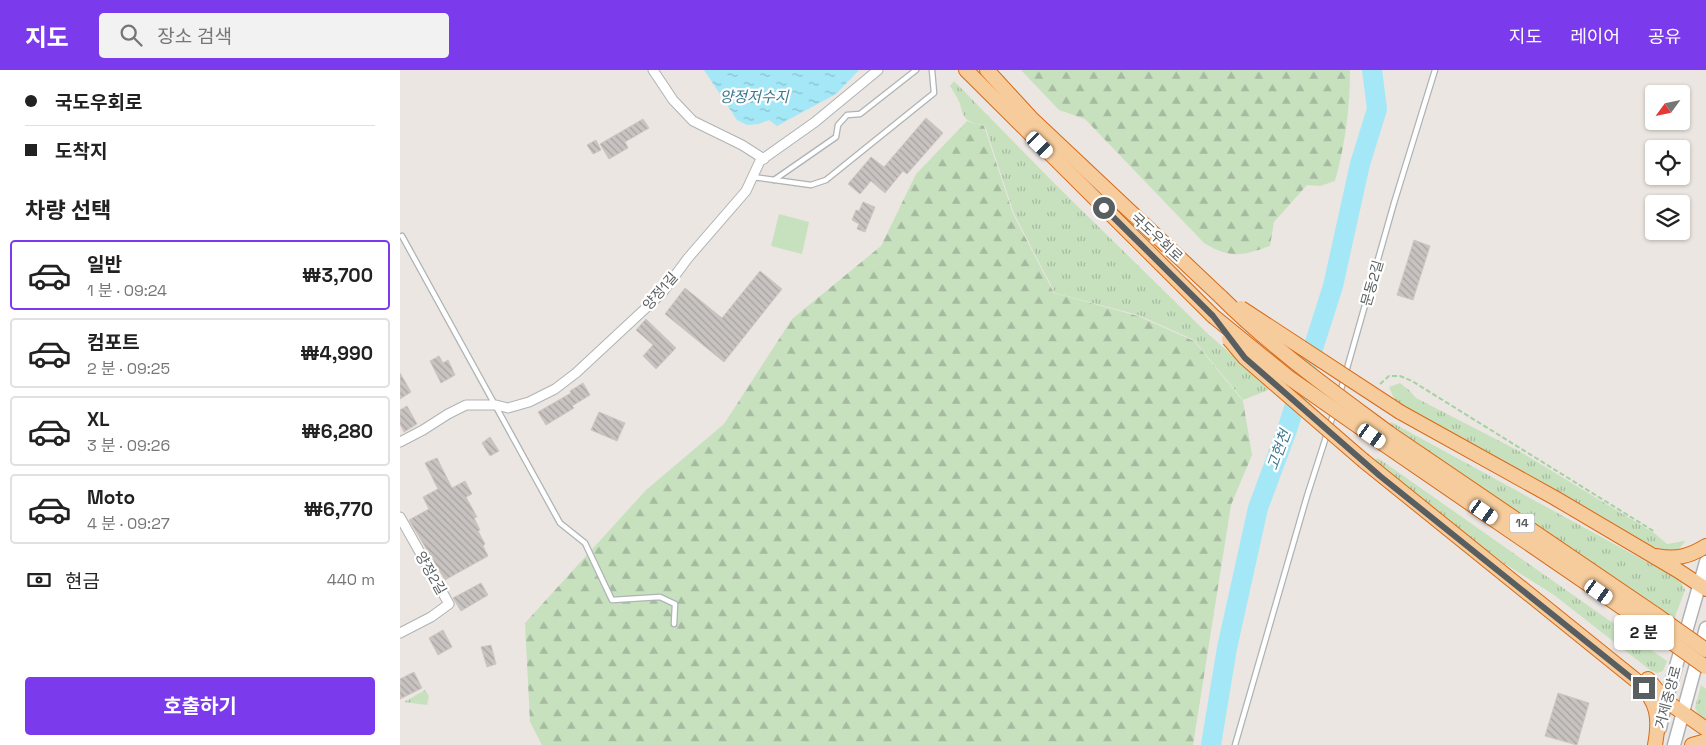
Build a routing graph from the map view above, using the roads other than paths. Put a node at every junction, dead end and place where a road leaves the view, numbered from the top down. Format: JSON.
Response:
{"nodes":[{"id":1,"x":652,"y":70,"type":"edge"},
{"id":2,"x":878,"y":70,"type":"edge"},
{"id":3,"x":916,"y":70,"type":"edge"},
{"id":4,"x":932,"y":70,"type":"edge"},
{"id":5,"x":966,"y":70,"type":"edge"},
{"id":6,"x":987,"y":70,"type":"edge"},
{"id":7,"x":1435,"y":70,"type":"edge"},
{"id":8,"x":764,"y":159,"type":"junction"},
{"id":9,"x":752,"y":177,"type":"junction"},
{"id":10,"x":774,"y":180,"type":"junction"},
{"id":11,"x":401,"y":235,"type":"edge"},
{"id":12,"x":1221,"y":297,"type":"junction"},
{"id":13,"x":1213,"y":316,"type":"junction"},
{"id":14,"x":496,"y":405,"type":"junction"},
{"id":15,"x":1387,"y":439,"type":"junction"},
{"id":16,"x":400,"y":442,"type":"edge"},
{"id":17,"x":400,"y":517,"type":"edge"},
{"id":18,"x":1706,"y":546,"type":"edge"},
{"id":19,"x":1648,"y":553,"type":"junction"},
{"id":20,"x":1706,"y":562,"type":"edge"},
{"id":21,"x":1515,"y":583,"type":"junction"},
{"id":22,"x":1703,"y":587,"type":"edge"},
{"id":23,"x":1652,"y":620,"type":"junction"},
{"id":24,"x":674,"y":624,"type":"dead end"},
{"id":25,"x":1706,"y":628,"type":"edge"},
{"id":26,"x":400,"y":633,"type":"edge"},
{"id":27,"x":1706,"y":650,"type":"edge"},
{"id":28,"x":1706,"y":667,"type":"edge"},
{"id":29,"x":1666,"y":701,"type":"junction"},
{"id":30,"x":1683,"y":714,"type":"junction"},
{"id":31,"x":1706,"y":729,"type":"edge"},
{"id":32,"x":1706,"y":741,"type":"edge"},
{"id":33,"x":1235,"y":745,"type":"edge"},
{"id":34,"x":1656,"y":745,"type":"edge"},
{"id":35,"x":1674,"y":745,"type":"edge"},
{"id":36,"x":1692,"y":745,"type":"edge"}],
"edges":[{"from":1,"to":8,"type":"street"},
{"from":2,"to":8,"type":"street","name":"양정1길"},
{"from":3,"to":10,"type":"lane"},
{"from":4,"to":10,"type":"lane"},
{"from":5,"to":13,"type":"highway","name":"국도우회로","number":"14"},
{"from":6,"to":12,"type":"highway","name":"국도우회로","number":"14"},
{"from":7,"to":33,"type":"lane","name":"문동2길"},
{"from":8,"to":9,"type":"street","name":"양정1길"},
{"from":9,"to":10,"type":"lane"},
{"from":9,"to":14,"type":"street","name":"양정1길"},
{"from":11,"to":14,"type":"lane"},
{"from":12,"to":15,"type":"highway","number":"14","bridge":true},
{"from":12,"to":19,"type":"highway","bridge":true},
{"from":13,"to":15,"type":"highway","number":"14","bridge":true},
{"from":13,"to":21,"type":"highway","bridge":true},
{"from":14,"to":16,"type":"street","name":"양정1길"},
{"from":14,"to":24,"type":"lane"},
{"from":15,"to":23,"type":"highway","number":"14"},
{"from":17,"to":26,"type":"street","name":"양정2길"},
{"from":18,"to":19,"type":"highway"},
{"from":19,"to":22,"type":"highway"},
{"from":20,"to":22,"type":"main road","name":"거제중앙로"},
{"from":21,"to":29,"type":"highway"},
{"from":21,"to":34,"type":"highway"},
{"from":22,"to":29,"type":"main road","name":"거제중앙로"},
{"from":23,"to":27,"type":"highway","number":"14","bridge":true},
{"from":23,"to":28,"type":"highway","number":"14","bridge":true},
{"from":25,"to":30,"type":"main road","name":"거제중앙로"},
{"from":29,"to":30,"type":"highway"},
{"from":29,"to":34,"type":"main road","name":"거제중앙로"},
{"from":30,"to":31,"type":"highway"},
{"from":30,"to":35,"type":"main road","name":"거제중앙로"},
{"from":32,"to":36,"type":"highway"}]}
